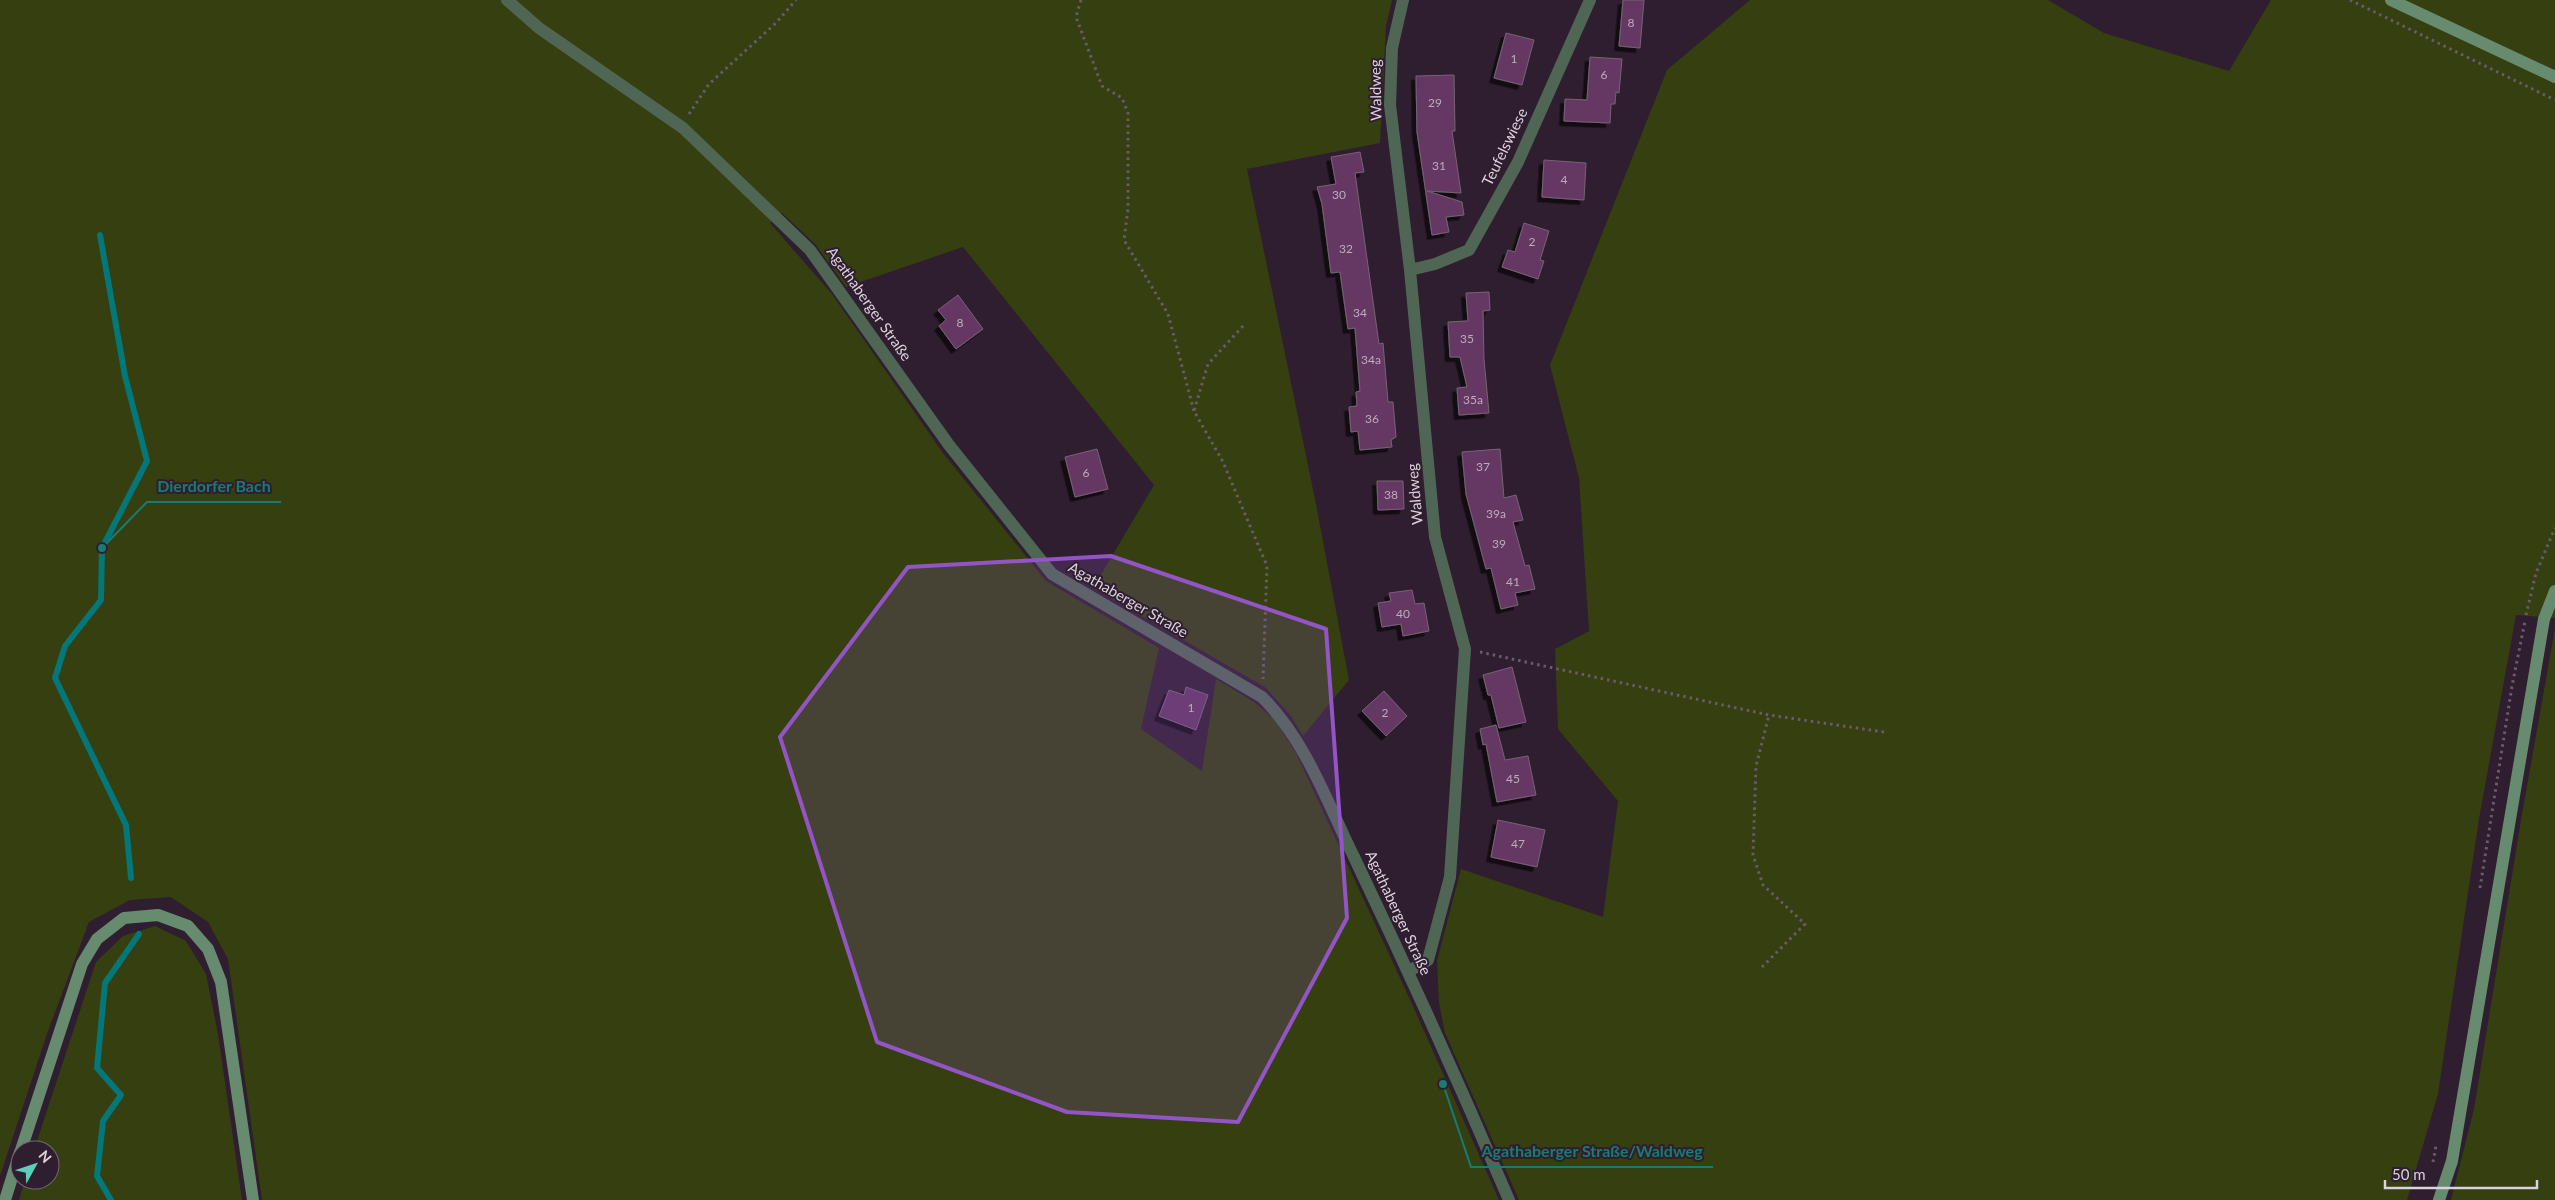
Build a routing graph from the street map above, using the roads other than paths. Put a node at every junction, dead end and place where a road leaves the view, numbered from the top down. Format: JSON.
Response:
{"nodes":[{"id":1,"x":507,"y":0,"type":"edge"},
{"id":2,"x":1403,"y":0,"type":"edge"},
{"id":3,"x":1590,"y":0,"type":"edge"},
{"id":4,"x":2391,"y":0,"type":"edge"},
{"id":5,"x":2555,"y":77,"type":"edge"},
{"id":6,"x":1410,"y":270,"type":"junction"},
{"id":7,"x":2555,"y":591,"type":"edge"},
{"id":8,"x":1409,"y":971,"type":"junction"},
{"id":9,"x":24,"y":1140,"type":"edge"},
{"id":10,"x":10,"y":1184,"type":"edge"},
{"id":11,"x":5,"y":1200,"type":"edge"},
{"id":12,"x":253,"y":1200,"type":"edge"},
{"id":13,"x":1509,"y":1200,"type":"edge"},
{"id":14,"x":2439,"y":1200,"type":"edge"}],
"edges":[{"from":1,"to":8,"type":"street","name":"Agathaberger Straße"},
{"from":2,"to":6,"type":"street","name":"Waldweg"},
{"from":3,"to":6,"type":"street","name":"Teufelswiese"},
{"from":4,"to":5,"type":"main road"},
{"from":6,"to":8,"type":"street","name":"Waldweg"},
{"from":7,"to":14,"type":"main road"},
{"from":8,"to":13,"type":"street","name":"Agathaberger Straße"},
{"from":9,"to":12,"type":"main road"},
{"from":10,"to":11,"type":"main road"}]}
